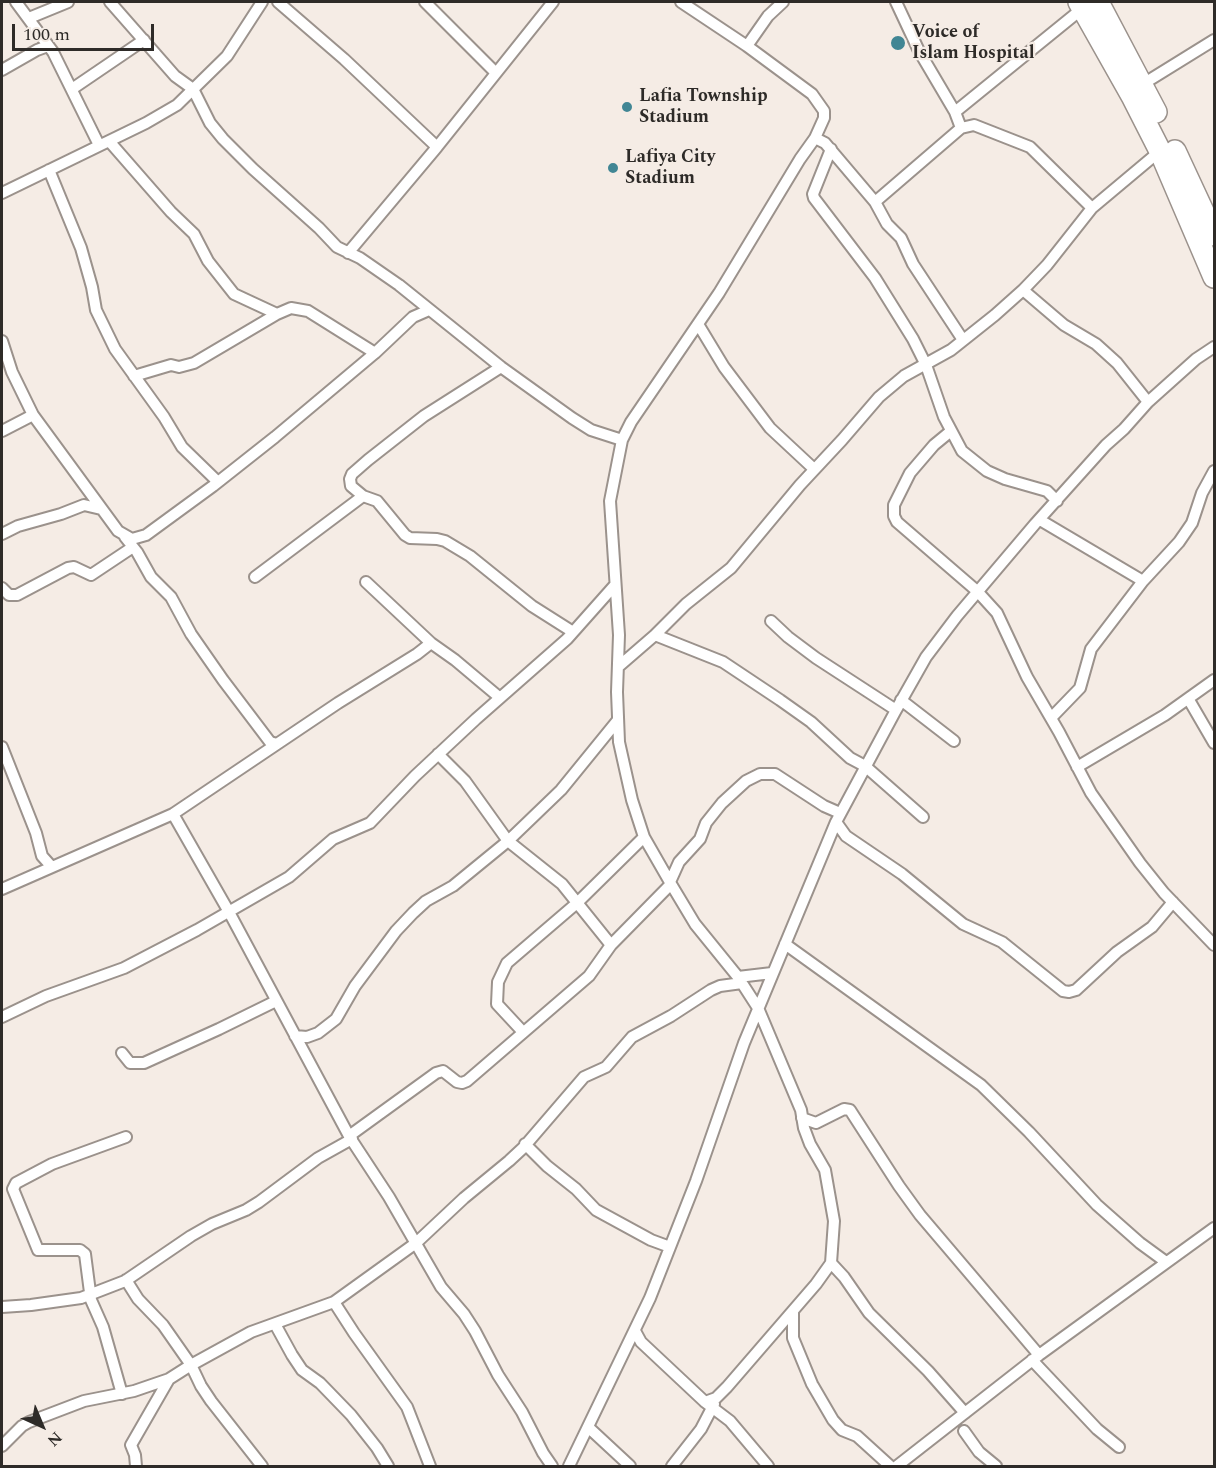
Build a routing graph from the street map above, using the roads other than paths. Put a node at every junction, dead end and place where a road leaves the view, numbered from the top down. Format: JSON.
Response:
{"nodes":[{"id":1,"x":16,"y":2,"type":"edge"},
{"id":2,"x":68,"y":2,"type":"edge"},
{"id":3,"x":110,"y":2,"type":"edge"},
{"id":4,"x":262,"y":2,"type":"edge"},
{"id":5,"x":278,"y":2,"type":"edge"},
{"id":6,"x":425,"y":2,"type":"edge"},
{"id":7,"x":553,"y":2,"type":"edge"},
{"id":8,"x":681,"y":2,"type":"edge"},
{"id":9,"x":783,"y":2,"type":"edge"},
{"id":10,"x":896,"y":2,"type":"edge"},
{"id":11,"x":1087,"y":4,"type":"edge"},
{"id":12,"x":29,"y":18,"type":"junction"},
{"id":13,"x":144,"y":40,"type":"junction"},
{"id":14,"x":1215,"y":40,"type":"edge"},
{"id":15,"x":48,"y":46,"type":"junction"},
{"id":16,"x":747,"y":46,"type":"junction"},
{"id":17,"x":2,"y":70,"type":"edge"},
{"id":18,"x":496,"y":73,"type":"junction"},
{"id":19,"x":1143,"y":84,"type":"junction"},
{"id":20,"x":72,"y":89,"type":"junction"},
{"id":21,"x":193,"y":89,"type":"junction"},
{"id":22,"x":954,"y":112,"type":"junction"},
{"id":23,"x":961,"y":128,"type":"junction"},
{"id":24,"x":815,"y":138,"type":"junction"},
{"id":25,"x":104,"y":143,"type":"junction"},
{"id":26,"x":437,"y":147,"type":"junction"},
{"id":27,"x":831,"y":150,"type":"junction"},
{"id":28,"x":1160,"y":151,"type":"junction"},
{"id":29,"x":49,"y":170,"type":"junction"},
{"id":30,"x":2,"y":194,"type":"edge"},
{"id":31,"x":875,"y":202,"type":"junction"},
{"id":32,"x":1209,"y":206,"type":"edge"},
{"id":33,"x":1092,"y":208,"type":"junction"},
{"id":34,"x":1215,"y":235,"type":"edge"},
{"id":35,"x":348,"y":254,"type":"junction"},
{"id":36,"x":1215,"y":277,"type":"edge"},
{"id":37,"x":1023,"y":290,"type":"junction"},
{"id":38,"x":415,"y":298,"type":"junction"},
{"id":39,"x":429,"y":310,"type":"junction"},
{"id":40,"x":277,"y":314,"type":"junction"},
{"id":41,"x":412,"y":317,"type":"junction"},
{"id":42,"x":698,"y":324,"type":"junction"},
{"id":43,"x":963,"y":340,"type":"junction"},
{"id":44,"x":2,"y":341,"type":"edge"},
{"id":45,"x":1215,"y":347,"type":"edge"},
{"id":46,"x":375,"y":353,"type":"junction"},
{"id":47,"x":926,"y":365,"type":"junction"},
{"id":48,"x":501,"y":367,"type":"junction"},
{"id":49,"x":134,"y":376,"type":"junction"},
{"id":50,"x":1148,"y":402,"type":"junction"},
{"id":51,"x":33,"y":415,"type":"junction"},
{"id":52,"x":2,"y":431,"type":"edge"},
{"id":53,"x":951,"y":431,"type":"junction"},
{"id":54,"x":622,"y":440,"type":"junction"},
{"id":55,"x":814,"y":469,"type":"junction"},
{"id":56,"x":1215,"y":471,"type":"edge"},
{"id":57,"x":218,"y":482,"type":"junction"},
{"id":58,"x":90,"y":494,"type":"junction"},
{"id":59,"x":363,"y":496,"type":"junction"},
{"id":60,"x":1057,"y":501,"type":"junction"},
{"id":61,"x":84,"y":505,"type":"junction"},
{"id":62,"x":101,"y":509,"type":"junction"},
{"id":63,"x":1040,"y":520,"type":"junction"},
{"id":64,"x":2,"y":534,"type":"edge"},
{"id":65,"x":136,"y":546,"type":"junction"},
{"id":66,"x":255,"y":577,"type":"dead end"},
{"id":67,"x":1143,"y":581,"type":"junction"},
{"id":68,"x":366,"y":582,"type":"dead end"},
{"id":69,"x":615,"y":585,"type":"junction"},
{"id":70,"x":2,"y":588,"type":"edge"},
{"id":71,"x":977,"y":591,"type":"junction"},
{"id":72,"x":771,"y":621,"type":"dead end"},
{"id":73,"x":573,"y":632,"type":"junction"},
{"id":74,"x":655,"y":635,"type":"junction"},
{"id":75,"x":431,"y":643,"type":"junction"},
{"id":76,"x":618,"y":667,"type":"junction"},
{"id":77,"x":1215,"y":680,"type":"edge"},
{"id":78,"x":499,"y":697,"type":"junction"},
{"id":79,"x":1189,"y":700,"type":"junction"},
{"id":80,"x":898,"y":705,"type":"junction"},
{"id":81,"x":1051,"y":718,"type":"junction"},
{"id":82,"x":618,"y":720,"type":"junction"},
{"id":83,"x":954,"y":741,"type":"dead end"},
{"id":84,"x":1215,"y":743,"type":"edge"},
{"id":85,"x":271,"y":746,"type":"junction"},
{"id":86,"x":2,"y":747,"type":"edge"},
{"id":87,"x":438,"y":754,"type":"junction"},
{"id":88,"x":865,"y":766,"type":"junction"},
{"id":89,"x":1077,"y":767,"type":"junction"},
{"id":90,"x":173,"y":814,"type":"junction"},
{"id":91,"x":838,"y":817,"type":"junction"},
{"id":92,"x":923,"y":818,"type":"dead end"},
{"id":93,"x":846,"y":836,"type":"junction"},
{"id":94,"x":644,"y":837,"type":"junction"},
{"id":95,"x":828,"y":841,"type":"junction"},
{"id":96,"x":508,"y":842,"type":"junction"},
{"id":97,"x":679,"y":862,"type":"junction"},
{"id":98,"x":660,"y":865,"type":"junction"},
{"id":99,"x":51,"y":866,"type":"junction"},
{"id":100,"x":670,"y":883,"type":"junction"},
{"id":101,"x":2,"y":889,"type":"edge"},
{"id":102,"x":1173,"y":902,"type":"junction"},
{"id":103,"x":577,"y":903,"type":"junction"},
{"id":104,"x":229,"y":912,"type":"junction"},
{"id":105,"x":785,"y":944,"type":"junction"},
{"id":106,"x":612,"y":945,"type":"junction"},
{"id":107,"x":1215,"y":945,"type":"edge"},
{"id":108,"x":772,"y":973,"type":"junction"},
{"id":109,"x":740,"y":980,"type":"junction"},
{"id":110,"x":276,"y":1001,"type":"junction"},
{"id":111,"x":758,"y":1008,"type":"junction"},
{"id":112,"x":2,"y":1017,"type":"edge"},
{"id":113,"x":523,"y":1032,"type":"junction"},
{"id":114,"x":301,"y":1036,"type":"junction"},
{"id":115,"x":122,"y":1053,"type":"dead end"},
{"id":116,"x":802,"y":1118,"type":"junction"},
{"id":117,"x":126,"y":1137,"type":"dead end"},
{"id":118,"x":351,"y":1137,"type":"junction"},
{"id":119,"x":525,"y":1144,"type":"junction"},
{"id":120,"x":1215,"y":1228,"type":"edge"},
{"id":121,"x":416,"y":1243,"type":"junction"},
{"id":122,"x":670,"y":1247,"type":"junction"},
{"id":123,"x":1167,"y":1262,"type":"junction"},
{"id":124,"x":831,"y":1263,"type":"junction"},
{"id":125,"x":126,"y":1280,"type":"junction"},
{"id":126,"x":86,"y":1296,"type":"junction"},
{"id":127,"x":334,"y":1302,"type":"junction"},
{"id":128,"x":2,"y":1307,"type":"edge"},
{"id":129,"x":793,"y":1311,"type":"junction"},
{"id":130,"x":275,"y":1324,"type":"junction"},
{"id":131,"x":775,"y":1330,"type":"junction"},
{"id":132,"x":635,"y":1331,"type":"junction"},
{"id":133,"x":794,"y":1338,"type":"junction"},
{"id":134,"x":641,"y":1342,"type":"junction"},
{"id":135,"x":627,"y":1346,"type":"junction"},
{"id":136,"x":1036,"y":1357,"type":"junction"},
{"id":137,"x":191,"y":1365,"type":"junction"},
{"id":138,"x":169,"y":1379,"type":"junction"},
{"id":139,"x":122,"y":1394,"type":"junction"},
{"id":140,"x":711,"y":1403,"type":"junction"},
{"id":141,"x":959,"y":1418,"type":"junction"},
{"id":142,"x":588,"y":1427,"type":"junction"},
{"id":143,"x":2,"y":1444,"type":"edge"},
{"id":144,"x":1119,"y":1446,"type":"dead end"},
{"id":145,"x":136,"y":1467,"type":"edge"},
{"id":146,"x":262,"y":1467,"type":"edge"},
{"id":147,"x":388,"y":1467,"type":"edge"},
{"id":148,"x":430,"y":1467,"type":"edge"},
{"id":149,"x":552,"y":1467,"type":"edge"},
{"id":150,"x":569,"y":1467,"type":"edge"},
{"id":151,"x":630,"y":1467,"type":"edge"},
{"id":152,"x":672,"y":1467,"type":"edge"},
{"id":153,"x":768,"y":1467,"type":"edge"},
{"id":154,"x":890,"y":1467,"type":"edge"},
{"id":155,"x":897,"y":1467,"type":"edge"},
{"id":156,"x":996,"y":1467,"type":"edge"}],
"edges":[{"from":1,"to":12,"type":"street"},
{"from":2,"to":12,"type":"street"},
{"from":3,"to":13,"type":"street"},
{"from":4,"to":21,"type":"street"},
{"from":5,"to":26,"type":"street"},
{"from":6,"to":18,"type":"street"},
{"from":7,"to":18,"type":"street"},
{"from":8,"to":16,"type":"street"},
{"from":9,"to":16,"type":"street"},
{"from":10,"to":22,"type":"street"},
{"from":11,"to":19,"type":"highway"},
{"from":11,"to":22,"type":"street"},
{"from":11,"to":28,"type":"highway"},
{"from":12,"to":15,"type":"street"},
{"from":13,"to":20,"type":"street"},
{"from":13,"to":21,"type":"street"},
{"from":14,"to":19,"type":"street"},
{"from":15,"to":17,"type":"street"},
{"from":15,"to":20,"type":"street"},
{"from":16,"to":24,"type":"street"},
{"from":18,"to":26,"type":"street"},
{"from":19,"to":32,"type":"highway"},
{"from":20,"to":25,"type":"street"},
{"from":21,"to":25,"type":"street"},
{"from":21,"to":35,"type":"street"},
{"from":22,"to":23,"type":"street"},
{"from":23,"to":31,"type":"street"},
{"from":23,"to":33,"type":"street"},
{"from":24,"to":27,"type":"street"},
{"from":24,"to":42,"type":"street"},
{"from":25,"to":29,"type":"street"},
{"from":25,"to":40,"type":"street"},
{"from":26,"to":35,"type":"street"},
{"from":27,"to":31,"type":"street"},
{"from":27,"to":47,"type":"street"},
{"from":28,"to":33,"type":"street"},
{"from":28,"to":36,"type":"highway"},
{"from":29,"to":30,"type":"street"},
{"from":29,"to":49,"type":"street"},
{"from":31,"to":43,"type":"street"},
{"from":32,"to":34,"type":"highway"},
{"from":33,"to":37,"type":"street"},
{"from":35,"to":38,"type":"street"},
{"from":37,"to":43,"type":"street"},
{"from":37,"to":50,"type":"street"},
{"from":38,"to":39,"type":"street"},
{"from":38,"to":41,"type":"street"},
{"from":39,"to":41,"type":"street"},
{"from":39,"to":48,"type":"street"},
{"from":40,"to":46,"type":"street"},
{"from":40,"to":49,"type":"street"},
{"from":41,"to":46,"type":"street"},
{"from":42,"to":54,"type":"street"},
{"from":42,"to":55,"type":"street"},
{"from":43,"to":47,"type":"street"},
{"from":44,"to":51,"type":"street"},
{"from":45,"to":50,"type":"street"},
{"from":46,"to":57,"type":"street"},
{"from":47,"to":53,"type":"street"},
{"from":47,"to":55,"type":"street"},
{"from":48,"to":54,"type":"street"},
{"from":48,"to":59,"type":"street"},
{"from":49,"to":57,"type":"street"},
{"from":50,"to":60,"type":"street"},
{"from":51,"to":52,"type":"street"},
{"from":51,"to":58,"type":"street"},
{"from":53,"to":60,"type":"street"},
{"from":53,"to":71,"type":"street"},
{"from":54,"to":69,"type":"street"},
{"from":55,"to":74,"type":"street"},
{"from":56,"to":67,"type":"street"},
{"from":57,"to":65,"type":"street"},
{"from":58,"to":61,"type":"street"},
{"from":58,"to":62,"type":"street"},
{"from":59,"to":66,"type":"street"},
{"from":59,"to":73,"type":"street"},
{"from":60,"to":63,"type":"street"},
{"from":61,"to":62,"type":"street"},
{"from":61,"to":64,"type":"street"},
{"from":62,"to":65,"type":"street"},
{"from":63,"to":67,"type":"street"},
{"from":63,"to":71,"type":"street"},
{"from":65,"to":70,"type":"street"},
{"from":65,"to":85,"type":"street"},
{"from":67,"to":81,"type":"street"},
{"from":68,"to":75,"type":"street"},
{"from":69,"to":73,"type":"street"},
{"from":69,"to":76,"type":"street"},
{"from":71,"to":80,"type":"street"},
{"from":71,"to":81,"type":"street"},
{"from":72,"to":80,"type":"street"},
{"from":73,"to":78,"type":"street"},
{"from":74,"to":76,"type":"street"},
{"from":74,"to":88,"type":"street"},
{"from":75,"to":78,"type":"street"},
{"from":75,"to":85,"type":"street"},
{"from":76,"to":82,"type":"street"},
{"from":77,"to":79,"type":"street"},
{"from":78,"to":87,"type":"street"},
{"from":79,"to":84,"type":"street"},
{"from":79,"to":89,"type":"street"},
{"from":80,"to":83,"type":"street"},
{"from":80,"to":88,"type":"street"},
{"from":81,"to":89,"type":"street"},
{"from":82,"to":94,"type":"street"},
{"from":82,"to":96,"type":"street"},
{"from":85,"to":90,"type":"street"},
{"from":86,"to":99,"type":"street"},
{"from":87,"to":96,"type":"street"},
{"from":87,"to":104,"type":"street"},
{"from":88,"to":91,"type":"street"},
{"from":88,"to":92,"type":"street"},
{"from":89,"to":102,"type":"street"},
{"from":90,"to":99,"type":"street"},
{"from":90,"to":104,"type":"street"},
{"from":91,"to":93,"type":"street"},
{"from":91,"to":95,"type":"street"},
{"from":91,"to":97,"type":"street"},
{"from":93,"to":95,"type":"street"},
{"from":93,"to":102,"type":"street"},
{"from":94,"to":98,"type":"street"},
{"from":94,"to":103,"type":"street"},
{"from":95,"to":105,"type":"street"},
{"from":96,"to":103,"type":"street"},
{"from":96,"to":114,"type":"street"},
{"from":97,"to":98,"type":"street"},
{"from":97,"to":100,"type":"street"},
{"from":98,"to":100,"type":"street"},
{"from":99,"to":101,"type":"street"},
{"from":100,"to":106,"type":"street"},
{"from":100,"to":109,"type":"street"},
{"from":102,"to":107,"type":"street"},
{"from":103,"to":106,"type":"street"},
{"from":103,"to":113,"type":"street"},
{"from":104,"to":110,"type":"street"},
{"from":104,"to":112,"type":"street"},
{"from":105,"to":108,"type":"street"},
{"from":105,"to":123,"type":"street"},
{"from":106,"to":113,"type":"street"},
{"from":108,"to":109,"type":"street"},
{"from":108,"to":111,"type":"street"},
{"from":109,"to":111,"type":"street"},
{"from":109,"to":119,"type":"street"},
{"from":110,"to":114,"type":"street"},
{"from":110,"to":115,"type":"street"},
{"from":111,"to":116,"type":"street"},
{"from":111,"to":122,"type":"street"},
{"from":113,"to":118,"type":"street"},
{"from":114,"to":118,"type":"street"},
{"from":116,"to":124,"type":"street"},
{"from":116,"to":136,"type":"street"},
{"from":117,"to":126,"type":"street"},
{"from":118,"to":121,"type":"street"},
{"from":118,"to":125,"type":"street"},
{"from":119,"to":121,"type":"street"},
{"from":119,"to":122,"type":"street"},
{"from":120,"to":123,"type":"street"},
{"from":121,"to":127,"type":"street"},
{"from":121,"to":149,"type":"street"},
{"from":122,"to":132,"type":"street"},
{"from":123,"to":136,"type":"street"},
{"from":124,"to":129,"type":"street"},
{"from":124,"to":141,"type":"street"},
{"from":125,"to":126,"type":"street"},
{"from":125,"to":137,"type":"street"},
{"from":126,"to":128,"type":"street"},
{"from":126,"to":139,"type":"street"},
{"from":127,"to":130,"type":"street"},
{"from":127,"to":148,"type":"street"},
{"from":129,"to":131,"type":"street"},
{"from":129,"to":133,"type":"street"},
{"from":130,"to":137,"type":"street"},
{"from":130,"to":147,"type":"street"},
{"from":131,"to":133,"type":"street"},
{"from":131,"to":140,"type":"street"},
{"from":132,"to":134,"type":"street"},
{"from":132,"to":135,"type":"street"},
{"from":133,"to":154,"type":"street"},
{"from":134,"to":135,"type":"street"},
{"from":134,"to":140,"type":"street"},
{"from":135,"to":142,"type":"street"},
{"from":136,"to":141,"type":"street"},
{"from":136,"to":144,"type":"street"},
{"from":137,"to":138,"type":"street"},
{"from":137,"to":146,"type":"street"},
{"from":138,"to":139,"type":"street"},
{"from":138,"to":145,"type":"street"},
{"from":139,"to":143,"type":"street"},
{"from":140,"to":152,"type":"street"},
{"from":140,"to":153,"type":"street"},
{"from":141,"to":155,"type":"street"},
{"from":141,"to":156,"type":"street"},
{"from":142,"to":150,"type":"street"},
{"from":142,"to":151,"type":"street"}]}
